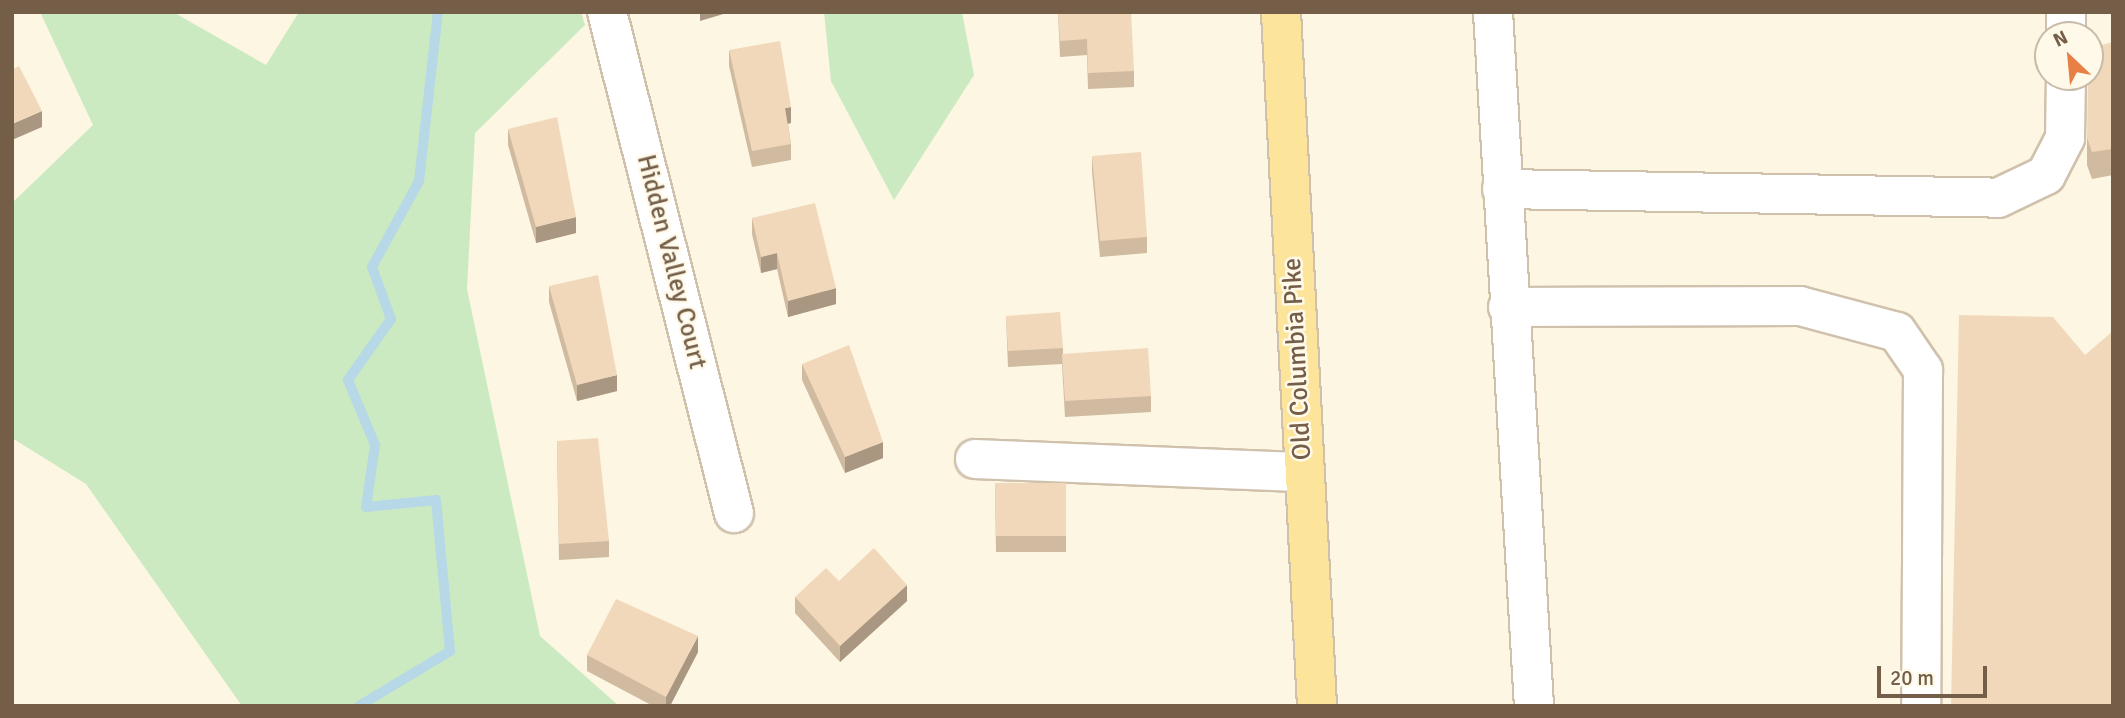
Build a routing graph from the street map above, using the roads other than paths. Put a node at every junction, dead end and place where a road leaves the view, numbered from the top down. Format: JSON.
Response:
{"nodes":[{"id":1,"x":607,"y":12,"type":"edge"},
{"id":2,"x":1281,"y":12,"type":"edge"},
{"id":3,"x":1493,"y":12,"type":"edge"},
{"id":4,"x":2066,"y":91,"type":"edge"},
{"id":5,"x":1502,"y":190,"type":"junction"},
{"id":6,"x":1508,"y":307,"type":"junction"},
{"id":7,"x":975,"y":459,"type":"dead end"},
{"id":8,"x":1304,"y":472,"type":"junction"},
{"id":9,"x":734,"y":513,"type":"dead end"},
{"id":10,"x":1317,"y":706,"type":"edge"},
{"id":11,"x":1534,"y":706,"type":"edge"},
{"id":12,"x":1921,"y":706,"type":"edge"}],
"edges":[{"from":1,"to":9,"type":"street","name":"Hidden Valley Court"},
{"from":2,"to":8,"type":"main road","name":"Old Columbia Pike"},
{"from":3,"to":5,"type":"street"},
{"from":4,"to":5,"type":"street"},
{"from":5,"to":6,"type":"street"},
{"from":6,"to":11,"type":"street"},
{"from":6,"to":12,"type":"street"},
{"from":7,"to":8,"type":"street"},
{"from":8,"to":10,"type":"main road","name":"Old Columbia Pike"}]}
